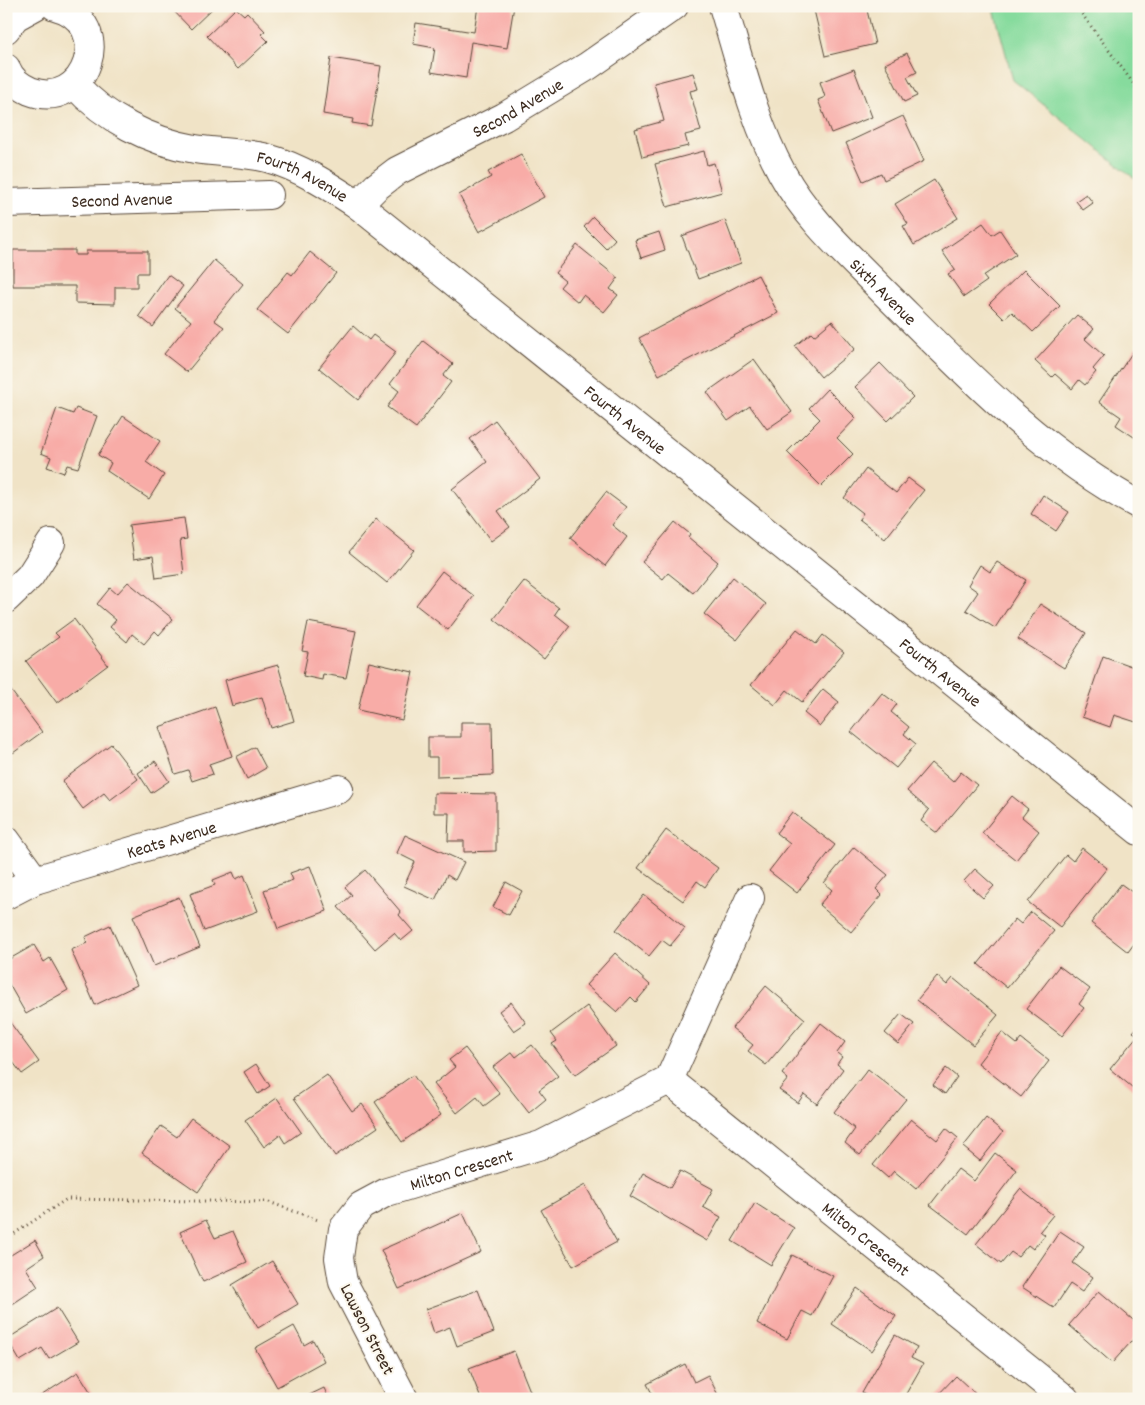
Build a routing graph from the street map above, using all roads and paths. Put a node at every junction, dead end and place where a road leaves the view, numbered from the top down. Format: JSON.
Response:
{"nodes":[{"id":1,"x":674,"y":6,"type":"edge"},
{"id":2,"x":723,"y":6,"type":"edge"},
{"id":3,"x":1076,"y":6,"type":"edge"},
{"id":4,"x":71,"y":10,"type":"edge"},
{"id":5,"x":7,"y":74,"type":"edge"},
{"id":6,"x":74,"y":84,"type":"junction"},
{"id":7,"x":1139,"y":91,"type":"edge"},
{"id":8,"x":269,"y":195,"type":"dead end"},
{"id":9,"x":6,"y":203,"type":"edge"},
{"id":10,"x":358,"y":205,"type":"junction"},
{"id":11,"x":1139,"y":505,"type":"edge"},
{"id":12,"x":51,"y":543,"type":"dead end"},
{"id":13,"x":6,"y":599,"type":"edge"},
{"id":14,"x":339,"y":789,"type":"dead end"},
{"id":15,"x":1139,"y":831,"type":"edge"},
{"id":16,"x":6,"y":840,"type":"edge"},
{"id":17,"x":35,"y":880,"type":"junction"},
{"id":18,"x":6,"y":894,"type":"edge"},
{"id":19,"x":750,"y":898,"type":"dead end"},
{"id":20,"x":669,"y":1080,"type":"junction"},
{"id":21,"x":343,"y":1229,"type":"junction"},
{"id":22,"x":6,"y":1239,"type":"edge"},
{"id":23,"x":404,"y":1399,"type":"edge"},
{"id":24,"x":1065,"y":1399,"type":"edge"}],
"edges":[{"from":1,"to":10,"type":"street","name":"Second Avenue"},
{"from":2,"to":11,"type":"street","name":"Sixth Avenue"},
{"from":3,"to":7,"type":"path"},
{"from":4,"to":6,"type":"street"},
{"from":5,"to":6,"type":"street"},
{"from":6,"to":10,"type":"street","name":"Fourth Avenue"},
{"from":8,"to":9,"type":"street","name":"Second Avenue"},
{"from":10,"to":15,"type":"street","name":"Fourth Avenue"},
{"from":12,"to":13,"type":"street"},
{"from":14,"to":17,"type":"street","name":"Keats Avenue"},
{"from":16,"to":17,"type":"street"},
{"from":17,"to":18,"type":"street","name":"Keats Avenue"},
{"from":19,"to":20,"type":"street"},
{"from":20,"to":21,"type":"street","name":"Milton Crescent"},
{"from":20,"to":24,"type":"street","name":"Milton Crescent"},
{"from":21,"to":22,"type":"path"},
{"from":21,"to":23,"type":"street","name":"Lawson Street"}]}
